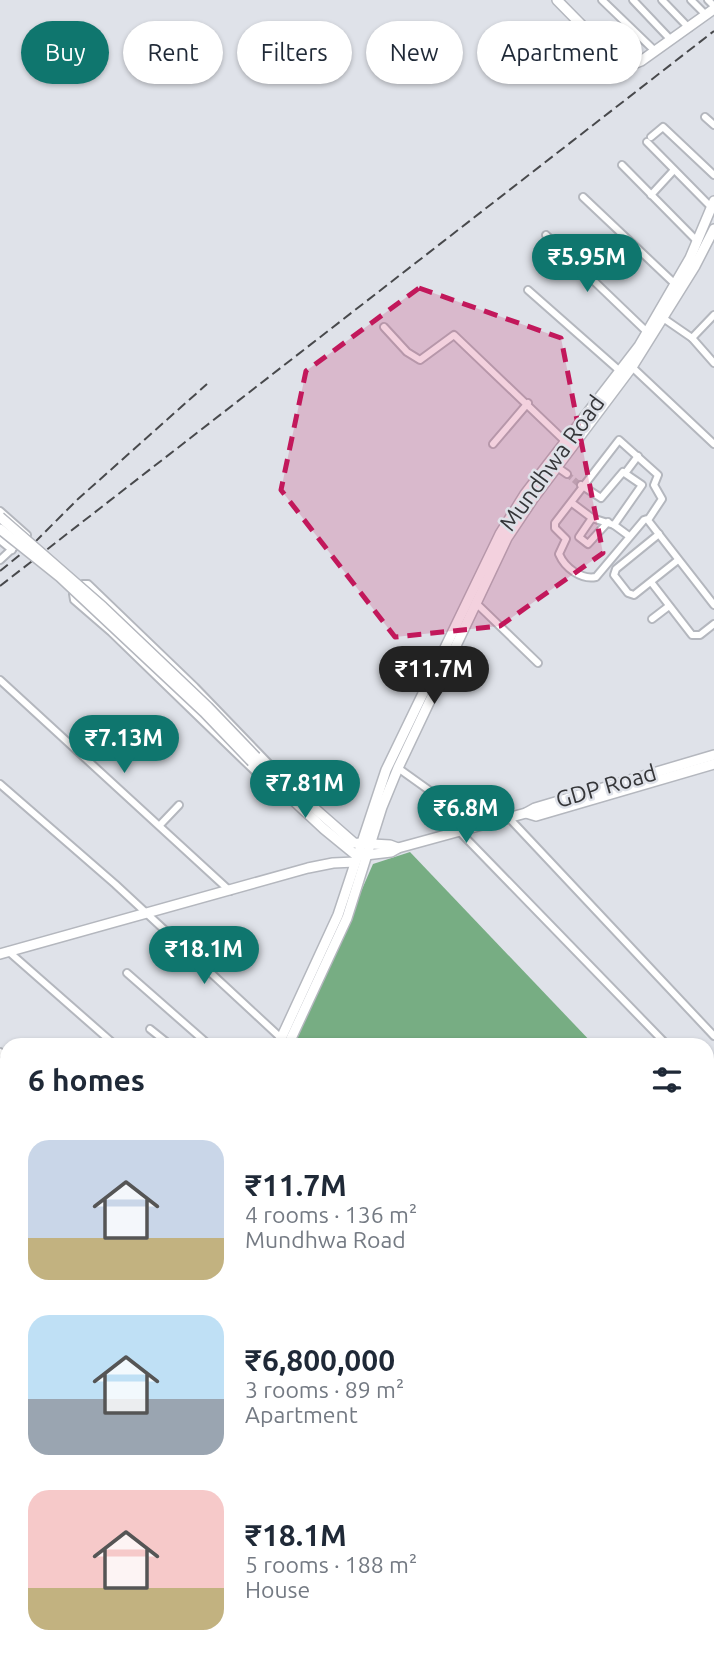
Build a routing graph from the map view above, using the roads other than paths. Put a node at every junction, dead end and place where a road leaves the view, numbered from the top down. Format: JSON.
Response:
{"nodes":[{"id":1,"x":557,"y":0,"type":"edge"},
{"id":2,"x":602,"y":0,"type":"edge"},
{"id":3,"x":633,"y":0,"type":"edge"},
{"id":4,"x":662,"y":0,"type":"edge"},
{"id":5,"x":691,"y":0,"type":"edge"},
{"id":6,"x":708,"y":0,"type":"edge"},
{"id":7,"x":711,"y":10,"type":"edge"},
{"id":8,"x":689,"y":28,"type":"junction"},
{"id":9,"x":671,"y":40,"type":"junction"},
{"id":10,"x":655,"y":51,"type":"junction"},
{"id":11,"x":705,"y":117,"type":"dead end"},
{"id":12,"x":714,"y":125,"type":"edge"},
{"id":13,"x":622,"y":165,"type":"dead end"},
{"id":14,"x":674,"y":170,"type":"junction"},
{"id":15,"x":714,"y":175,"type":"edge"},
{"id":16,"x":651,"y":195,"type":"junction"},
{"id":17,"x":583,"y":197,"type":"dead end"},
{"id":18,"x":712,"y":208,"type":"edge"},
{"id":19,"x":714,"y":229,"type":"edge"},
{"id":20,"x":546,"y":235,"type":"dead end"},
{"id":21,"x":697,"y":241,"type":"junction"},
{"id":22,"x":674,"y":284,"type":"junction"},
{"id":23,"x":528,"y":290,"type":"dead end"},
{"id":24,"x":714,"y":315,"type":"edge"},
{"id":25,"x":663,"y":317,"type":"junction"},
{"id":26,"x":384,"y":327,"type":"dead end"},
{"id":27,"x":648,"y":332,"type":"junction"},
{"id":28,"x":692,"y":338,"type":"junction"},
{"id":29,"x":714,"y":363,"type":"edge"},
{"id":30,"x":632,"y":367,"type":"junction"},
{"id":31,"x":621,"y":372,"type":"junction"},
{"id":32,"x":528,"y":403,"type":"junction"},
{"id":33,"x":493,"y":444,"type":"dead end"},
{"id":34,"x":568,"y":444,"type":"junction"},
{"id":35,"x":714,"y":444,"type":"edge"},
{"id":36,"x":638,"y":456,"type":"junction"},
{"id":37,"x":557,"y":467,"type":"junction"},
{"id":38,"x":626,"y":472,"type":"junction"},
{"id":39,"x":567,"y":474,"type":"tunnel mouth"},
{"id":40,"x":581,"y":486,"type":"junction"},
{"id":41,"x":572,"y":503,"type":"junction"},
{"id":42,"x":0,"y":511,"type":"edge"},
{"id":43,"x":0,"y":517,"type":"edge"},
{"id":44,"x":592,"y":518,"type":"junction"},
{"id":45,"x":648,"y":520,"type":"junction"},
{"id":46,"x":611,"y":523,"type":"junction"},
{"id":47,"x":0,"y":529,"type":"edge"},
{"id":48,"x":659,"y":534,"type":"junction"},
{"id":49,"x":503,"y":536,"type":"junction"},
{"id":50,"x":629,"y":536,"type":"junction"},
{"id":51,"x":1,"y":543,"type":"edge"},
{"id":52,"x":12,"y":550,"type":"junction"},
{"id":53,"x":0,"y":560,"type":"edge"},
{"id":54,"x":678,"y":560,"type":"junction"},
{"id":55,"x":651,"y":582,"type":"junction"},
{"id":56,"x":477,"y":604,"type":"junction"},
{"id":57,"x":714,"y":605,"type":"edge"},
{"id":58,"x":669,"y":606,"type":"junction"},
{"id":59,"x":652,"y":619,"type":"dead end"},
{"id":60,"x":714,"y":624,"type":"edge"},
{"id":61,"x":538,"y":663,"type":"dead end"},
{"id":62,"x":0,"y":680,"type":"edge"},
{"id":63,"x":418,"y":714,"type":"junction"},
{"id":64,"x":714,"y":755,"type":"edge"},
{"id":65,"x":254,"y":760,"type":"junction"},
{"id":66,"x":714,"y":764,"type":"edge"},
{"id":67,"x":398,"y":768,"type":"junction"},
{"id":68,"x":279,"y":777,"type":"junction"},
{"id":69,"x":0,"y":784,"type":"edge"},
{"id":70,"x":287,"y":794,"type":"junction"},
{"id":71,"x":179,"y":805,"type":"dead end"},
{"id":72,"x":526,"y":813,"type":"junction"},
{"id":73,"x":509,"y":818,"type":"junction"},
{"id":74,"x":160,"y":825,"type":"junction"},
{"id":75,"x":479,"y":826,"type":"junction"},
{"id":76,"x":459,"y":831,"type":"junction"},
{"id":77,"x":365,"y":845,"type":"junction"},
{"id":78,"x":398,"y":848,"type":"junction"},
{"id":79,"x":360,"y":858,"type":"junction"},
{"id":80,"x":230,"y":891,"type":"junction"},
{"id":81,"x":146,"y":914,"type":"junction"},
{"id":82,"x":4,"y":952,"type":"edge"},
{"id":83,"x":127,"y":973,"type":"dead end"},
{"id":84,"x":150,"y":1029,"type":"dead end"},
{"id":85,"x":714,"y":1036,"type":"edge"},
{"id":86,"x":107,"y":1038,"type":"edge"},
{"id":87,"x":161,"y":1038,"type":"edge"},
{"id":88,"x":201,"y":1038,"type":"edge"},
{"id":89,"x":277,"y":1038,"type":"edge"},
{"id":90,"x":285,"y":1038,"type":"edge"},
{"id":91,"x":660,"y":1038,"type":"edge"}],
"edges":[{"from":1,"to":10,"type":"main road"},
{"from":2,"to":10,"type":"street"},
{"from":3,"to":9,"type":"street"},
{"from":4,"to":8,"type":"street"},
{"from":5,"to":7,"type":"street"},
{"from":6,"to":7,"type":"street"},
{"from":7,"to":8,"type":"main road"},
{"from":8,"to":9,"type":"main road"},
{"from":9,"to":10,"type":"main road"},
{"from":11,"to":12,"type":"street"},
{"from":13,"to":16,"type":"street"},
{"from":14,"to":15,"type":"street"},
{"from":14,"to":16,"type":"street"},
{"from":14,"to":18,"type":"street"},
{"from":16,"to":21,"type":"street"},
{"from":17,"to":22,"type":"street"},
{"from":18,"to":21,"type":"main road","name":"Mundhwa Road"},
{"from":19,"to":25,"type":"main road","name":"Mundhwa Road"},
{"from":20,"to":27,"type":"street"},
{"from":21,"to":22,"type":"main road","name":"Mundhwa Road"},
{"from":22,"to":27,"type":"main road","name":"Mundhwa Road"},
{"from":23,"to":31,"type":"street"},
{"from":24,"to":28,"type":"street"},
{"from":25,"to":28,"type":"street"},
{"from":25,"to":30,"type":"main road","name":"Mundhwa Road"},
{"from":26,"to":32,"type":"street"},
{"from":27,"to":31,"type":"main road","name":"Mundhwa Road"},
{"from":28,"to":29,"type":"street"},
{"from":30,"to":34,"type":"main road","name":"Mundhwa Road"},
{"from":30,"to":35,"type":"street"},
{"from":31,"to":34,"type":"main road","name":"Mundhwa Road"},
{"from":32,"to":33,"type":"street"},
{"from":32,"to":34,"type":"street"},
{"from":34,"to":37,"type":"main road","name":"Mundhwa Road"},
{"from":34,"to":49,"type":"main road","name":"Mundhwa Road"},
{"from":36,"to":38,"type":"street"},
{"from":36,"to":40,"type":"street"},
{"from":36,"to":45,"type":"street"},
{"from":37,"to":39,"type":"street"},
{"from":37,"to":49,"type":"main road","name":"Mundhwa Road"},
{"from":38,"to":40,"type":"street"},
{"from":38,"to":46,"type":"street"},
{"from":40,"to":41,"type":"street"},
{"from":41,"to":44,"type":"street"},
{"from":41,"to":50,"type":"street"},
{"from":42,"to":52,"type":"street"},
{"from":43,"to":65,"type":"main road","bridge":true},
{"from":44,"to":46,"type":"street"},
{"from":44,"to":46,"type":"street"},
{"from":45,"to":48,"type":"street"},
{"from":45,"to":50,"type":"street"},
{"from":46,"to":50,"type":"street"},
{"from":47,"to":65,"type":"main road","bridge":true},
{"from":48,"to":54,"type":"street"},
{"from":48,"to":55,"type":"street"},
{"from":49,"to":56,"type":"main road","name":"Mundhwa Road"},
{"from":49,"to":63,"type":"main road","name":"Mundhwa Road"},
{"from":51,"to":52,"type":"street"},
{"from":52,"to":53,"type":"street"},
{"from":54,"to":55,"type":"street"},
{"from":54,"to":57,"type":"street"},
{"from":55,"to":58,"type":"street"},
{"from":56,"to":61,"type":"street"},
{"from":56,"to":63,"type":"main road","name":"Mundhwa Road"},
{"from":58,"to":59,"type":"street"},
{"from":58,"to":60,"type":"street"},
{"from":62,"to":74,"type":"street"},
{"from":63,"to":67,"type":"main road","name":"Mundhwa Road"},
{"from":63,"to":77,"type":"main road","name":"Mundhwa Road"},
{"from":64,"to":72,"type":"main road","name":"GDP Road"},
{"from":65,"to":68,"type":"main road"},
{"from":65,"to":70,"type":"main road"},
{"from":66,"to":72,"type":"main road","name":"GDP Road"},
{"from":67,"to":75,"type":"street"},
{"from":67,"to":77,"type":"main road","name":"Mundhwa Road"},
{"from":68,"to":70,"type":"street"},
{"from":68,"to":77,"type":"main road"},
{"from":69,"to":81,"type":"street"},
{"from":70,"to":79,"type":"main road"},
{"from":71,"to":74,"type":"street"},
{"from":72,"to":73,"type":"main road"},
{"from":73,"to":75,"type":"main road"},
{"from":73,"to":85,"type":"street"},
{"from":74,"to":80,"type":"street"},
{"from":75,"to":76,"type":"main road"},
{"from":76,"to":78,"type":"main road"},
{"from":76,"to":91,"type":"street"},
{"from":77,"to":78,"type":"main road"},
{"from":77,"to":79,"type":"main road","name":"Mundhwa Road"},
{"from":78,"to":79,"type":"main road"},
{"from":79,"to":80,"type":"main road"},
{"from":79,"to":90,"type":"main road","name":"Mundhwa Road"},
{"from":80,"to":81,"type":"main road"},
{"from":81,"to":82,"type":"main road"},
{"from":81,"to":89,"type":"street"},
{"from":82,"to":86,"type":"street"},
{"from":83,"to":88,"type":"street"},
{"from":84,"to":87,"type":"street"}]}
